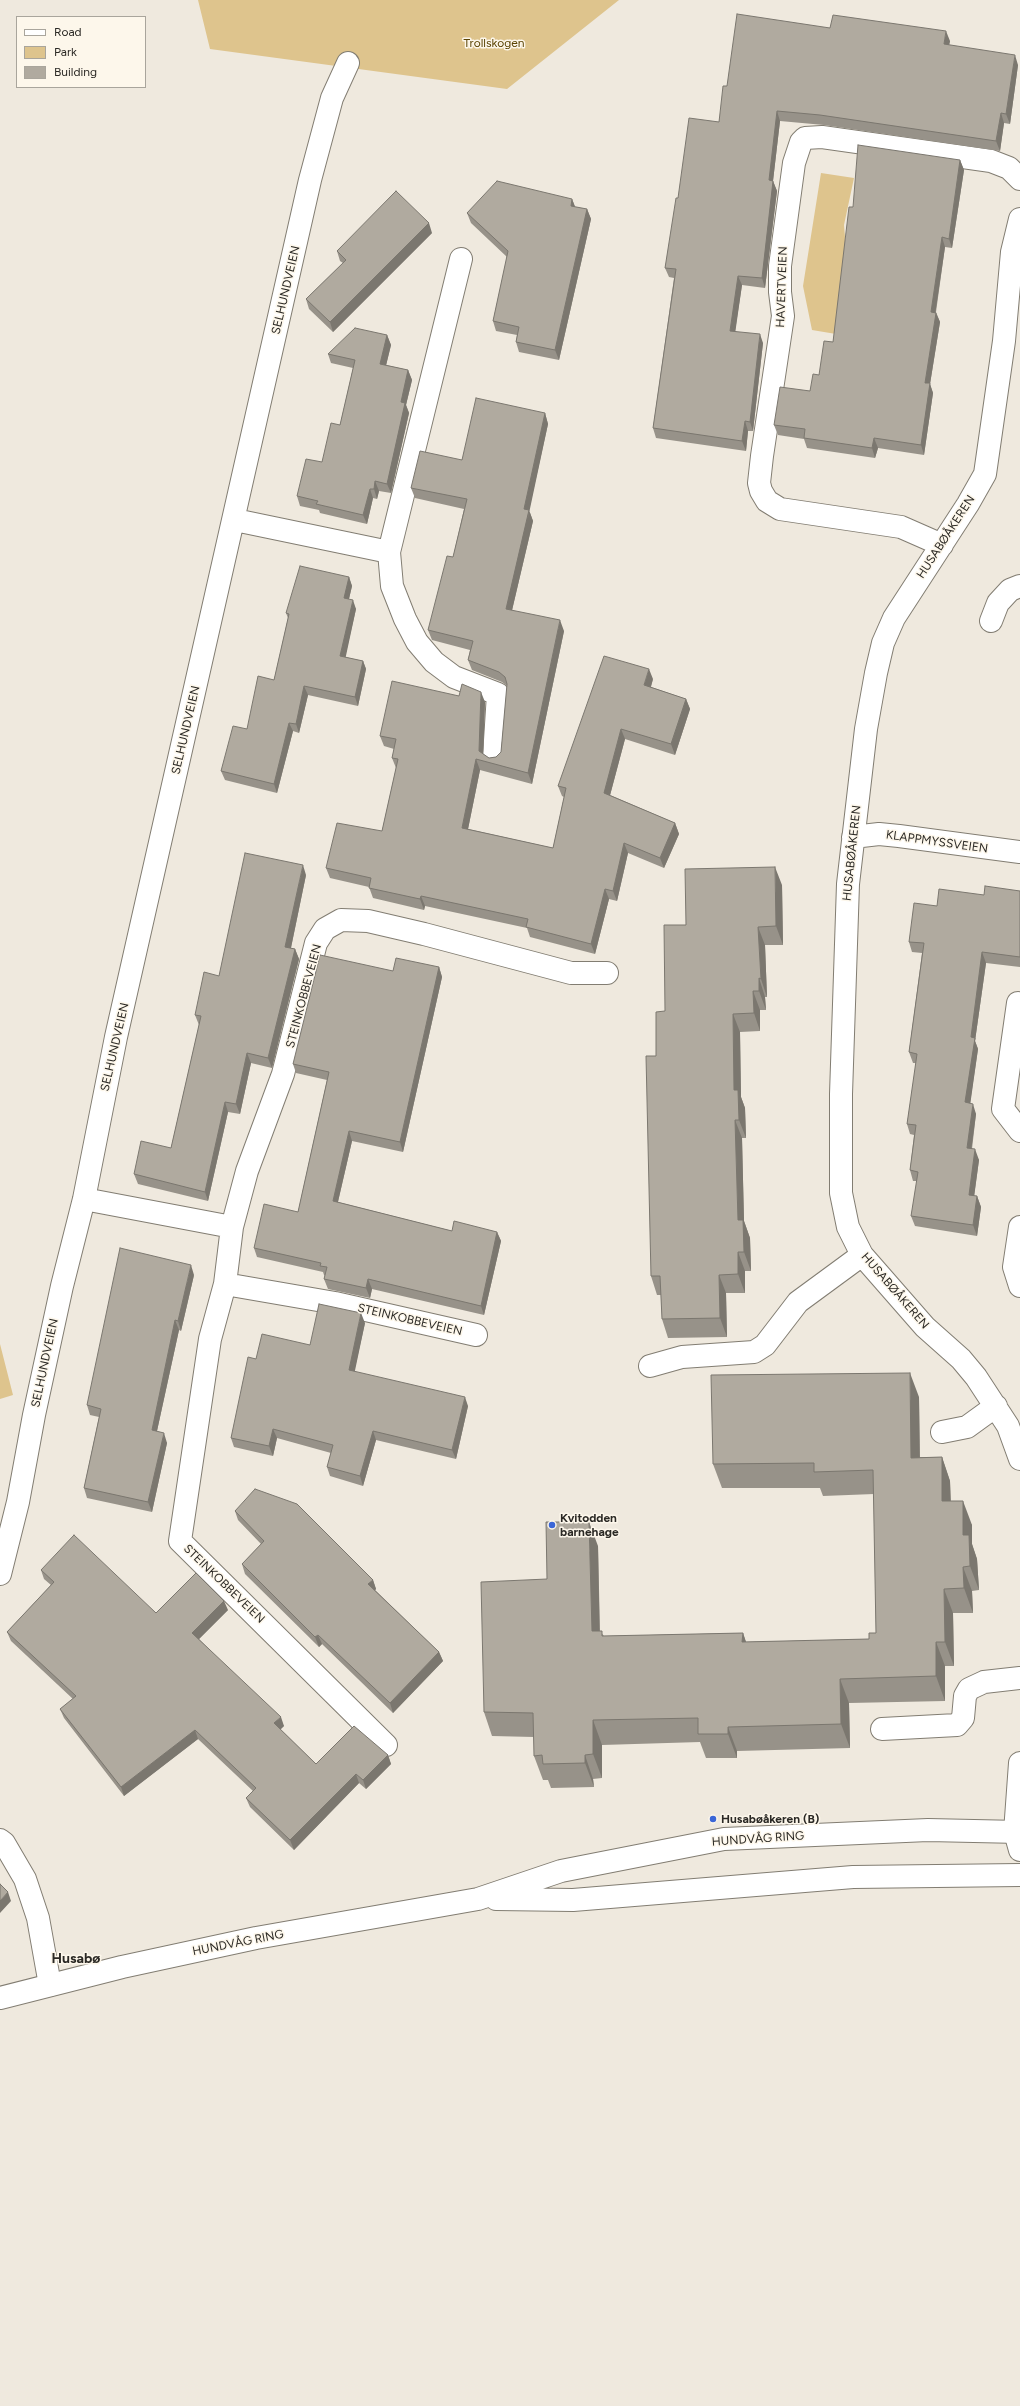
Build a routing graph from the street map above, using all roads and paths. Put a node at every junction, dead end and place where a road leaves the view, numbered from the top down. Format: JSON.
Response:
{"nodes":[{"id":1,"x":348,"y":63,"type":"dead end"},
{"id":2,"x":1020,"y":179,"type":"edge"},
{"id":3,"x":1020,"y":219,"type":"edge"},
{"id":4,"x":461,"y":259,"type":"dead end"},
{"id":5,"x":235,"y":520,"type":"junction"},
{"id":6,"x":942,"y":545,"type":"junction"},
{"id":7,"x":389,"y":552,"type":"junction"},
{"id":8,"x":1020,"y":586,"type":"edge"},
{"id":9,"x":991,"y":621,"type":"dead end"},
{"id":10,"x":494,"y":756,"type":"edge"},
{"id":11,"x":853,"y":837,"type":"junction"},
{"id":12,"x":1020,"y":852,"type":"edge"},
{"id":13,"x":607,"y":973,"type":"dead end"},
{"id":14,"x":1020,"y":1004,"type":"edge"},
{"id":15,"x":1020,"y":1131,"type":"edge"},
{"id":16,"x":84,"y":1199,"type":"junction"},
{"id":17,"x":232,"y":1227,"type":"junction"},
{"id":18,"x":1020,"y":1227,"type":"edge"},
{"id":19,"x":862,"y":1255,"type":"junction"},
{"id":20,"x":225,"y":1284,"type":"junction"},
{"id":21,"x":1020,"y":1286,"type":"edge"},
{"id":22,"x":476,"y":1335,"type":"dead end"},
{"id":23,"x":650,"y":1366,"type":"dead end"},
{"id":24,"x":996,"y":1406,"type":"junction"},
{"id":25,"x":942,"y":1432,"type":"dead end"},
{"id":26,"x":1020,"y":1459,"type":"edge"},
{"id":27,"x":0,"y":1574,"type":"edge"},
{"id":28,"x":1020,"y":1678,"type":"edge"},
{"id":29,"x":882,"y":1729,"type":"dead end"},
{"id":30,"x":386,"y":1745,"type":"dead end"},
{"id":31,"x":1020,"y":1764,"type":"edge"},
{"id":32,"x":1018,"y":1838,"type":"edge"},
{"id":33,"x":0,"y":1840,"type":"edge"},
{"id":34,"x":1020,"y":1875,"type":"edge"},
{"id":35,"x":478,"y":1899,"type":"junction"},
{"id":36,"x":50,"y":1985,"type":"junction"},
{"id":37,"x":0,"y":1998,"type":"edge"}],
"edges":[{"from":1,"to":5,"type":"street","name":"SELHUNDVEIEN"},
{"from":2,"to":6,"type":"street","name":"HAVERTVEIEN"},
{"from":3,"to":6,"type":"street","name":"HUSABØÅKEREN"},
{"from":4,"to":7,"type":"street"},
{"from":5,"to":7,"type":"street"},
{"from":5,"to":16,"type":"street","name":"SELHUNDVEIEN"},
{"from":6,"to":11,"type":"street","name":"HUSABØÅKEREN"},
{"from":7,"to":10,"type":"street"},
{"from":8,"to":9,"type":"street"},
{"from":11,"to":12,"type":"street","name":"KLAPPMYSSVEIEN"},
{"from":11,"to":19,"type":"street","name":"HUSABØÅKEREN"},
{"from":13,"to":17,"type":"street","name":"STEINKOBBEVEIEN"},
{"from":14,"to":15,"type":"street"},
{"from":16,"to":17,"type":"street"},
{"from":16,"to":27,"type":"street","name":"SELHUNDVEIEN"},
{"from":17,"to":20,"type":"street","name":"STEINKOBBEVEIEN"},
{"from":18,"to":21,"type":"street"},
{"from":19,"to":23,"type":"street"},
{"from":19,"to":24,"type":"street","name":"HUSABØÅKEREN"},
{"from":20,"to":22,"type":"street","name":"STEINKOBBEVEIEN"},
{"from":20,"to":30,"type":"street","name":"STEINKOBBEVEIEN"},
{"from":24,"to":25,"type":"street"},
{"from":24,"to":26,"type":"street","name":"HUSABØÅKEREN"},
{"from":28,"to":29,"type":"street"},
{"from":31,"to":32,"type":"street"},
{"from":32,"to":35,"type":"street","name":"HUNDVÅG RING"},
{"from":33,"to":36,"type":"street"},
{"from":34,"to":35,"type":"street","name":"HUNDVÅG RING"},
{"from":35,"to":36,"type":"street","name":"HUNDVÅG RING"},
{"from":36,"to":37,"type":"street","name":"HUNDVÅG RING"}]}
